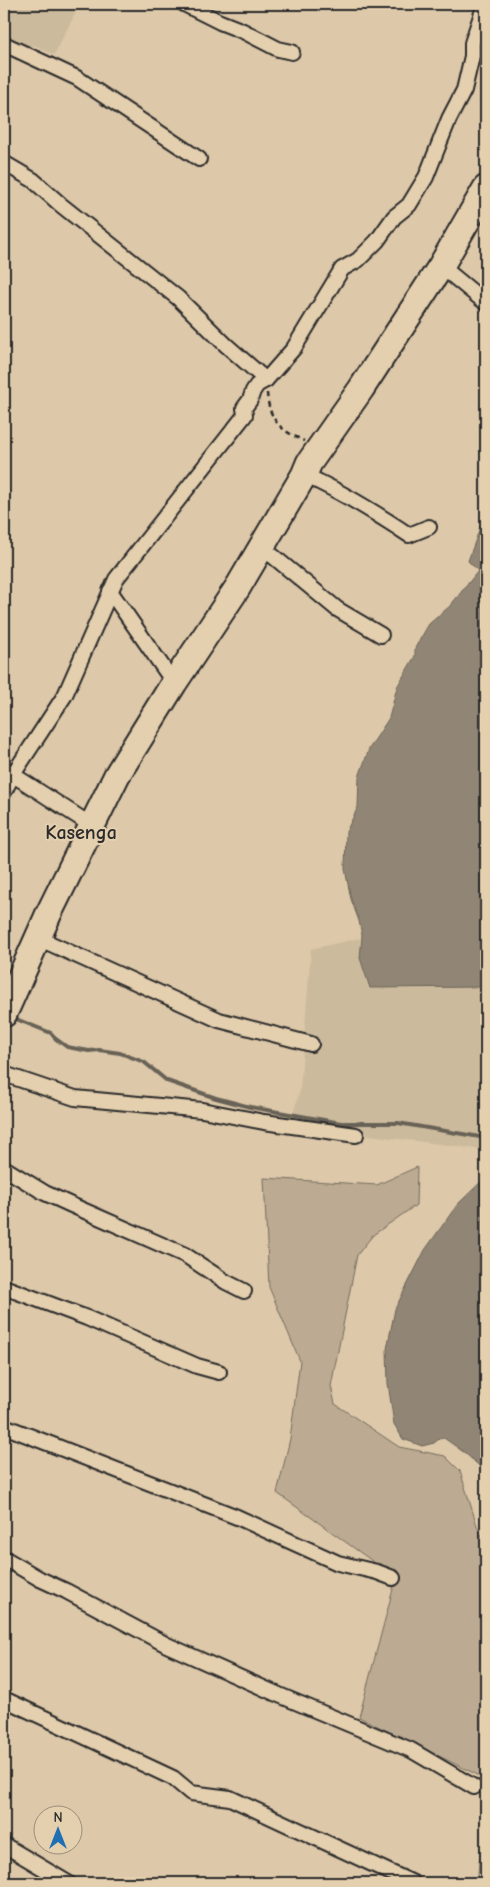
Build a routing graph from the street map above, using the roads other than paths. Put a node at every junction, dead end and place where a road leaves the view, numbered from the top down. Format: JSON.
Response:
{"nodes":[{"id":1,"x":184,"y":4,"type":"edge"},
{"id":2,"x":485,"y":4,"type":"edge"},
{"id":3,"x":4,"y":44,"type":"edge"},
{"id":4,"x":292,"y":52,"type":"dead end"},
{"id":5,"x":200,"y":159,"type":"dead end"},
{"id":6,"x":4,"y":163,"type":"edge"},
{"id":7,"x":486,"y":188,"type":"edge"},
{"id":8,"x":441,"y":266,"type":"junction"},
{"id":9,"x":486,"y":303,"type":"edge"},
{"id":10,"x":266,"y":380,"type":"junction"},
{"id":11,"x":304,"y":475,"type":"junction"},
{"id":12,"x":430,"y":527,"type":"dead end"},
{"id":13,"x":262,"y":547,"type":"junction"},
{"id":14,"x":110,"y":591,"type":"junction"},
{"id":15,"x":382,"y":635,"type":"dead end"},
{"id":16,"x":174,"y":683,"type":"junction"},
{"id":17,"x":8,"y":772,"type":"edge"},
{"id":18,"x":4,"y":792,"type":"edge"},
{"id":19,"x":92,"y":825,"type":"junction"},
{"id":20,"x":38,"y":938,"type":"junction"},
{"id":21,"x":4,"y":1014,"type":"edge"},
{"id":22,"x":311,"y":1044,"type":"dead end"},
{"id":23,"x":4,"y":1074,"type":"edge"},
{"id":24,"x":356,"y":1135,"type":"dead end"},
{"id":25,"x":4,"y":1168,"type":"edge"},
{"id":26,"x":4,"y":1287,"type":"edge"},
{"id":27,"x":244,"y":1291,"type":"dead end"},
{"id":28,"x":218,"y":1372,"type":"dead end"},
{"id":29,"x":4,"y":1426,"type":"edge"},
{"id":30,"x":4,"y":1558,"type":"edge"},
{"id":31,"x":393,"y":1578,"type":"dead end"},
{"id":32,"x":4,"y":1699,"type":"edge"},
{"id":33,"x":474,"y":1787,"type":"dead end"},
{"id":34,"x":4,"y":1845,"type":"edge"},
{"id":35,"x":68,"y":1883,"type":"edge"},
{"id":36,"x":413,"y":1883,"type":"edge"}],
"edges":[{"from":1,"to":4,"type":"street"},
{"from":2,"to":10,"type":"street"},
{"from":3,"to":5,"type":"street"},
{"from":6,"to":10,"type":"street"},
{"from":7,"to":8,"type":"highway"},
{"from":8,"to":9,"type":"street"},
{"from":8,"to":11,"type":"highway"},
{"from":10,"to":14,"type":"street"},
{"from":11,"to":12,"type":"street"},
{"from":11,"to":13,"type":"highway"},
{"from":13,"to":15,"type":"street"},
{"from":13,"to":16,"type":"highway"},
{"from":14,"to":16,"type":"street"},
{"from":14,"to":17,"type":"street"},
{"from":16,"to":19,"type":"highway"},
{"from":17,"to":18,"type":"street"},
{"from":17,"to":19,"type":"street"},
{"from":19,"to":20,"type":"highway"},
{"from":20,"to":21,"type":"highway"},
{"from":20,"to":22,"type":"street"},
{"from":23,"to":24,"type":"street"},
{"from":25,"to":27,"type":"street"},
{"from":26,"to":28,"type":"street"},
{"from":29,"to":31,"type":"street"},
{"from":30,"to":33,"type":"street"},
{"from":32,"to":36,"type":"street"},
{"from":34,"to":35,"type":"street"}]}
